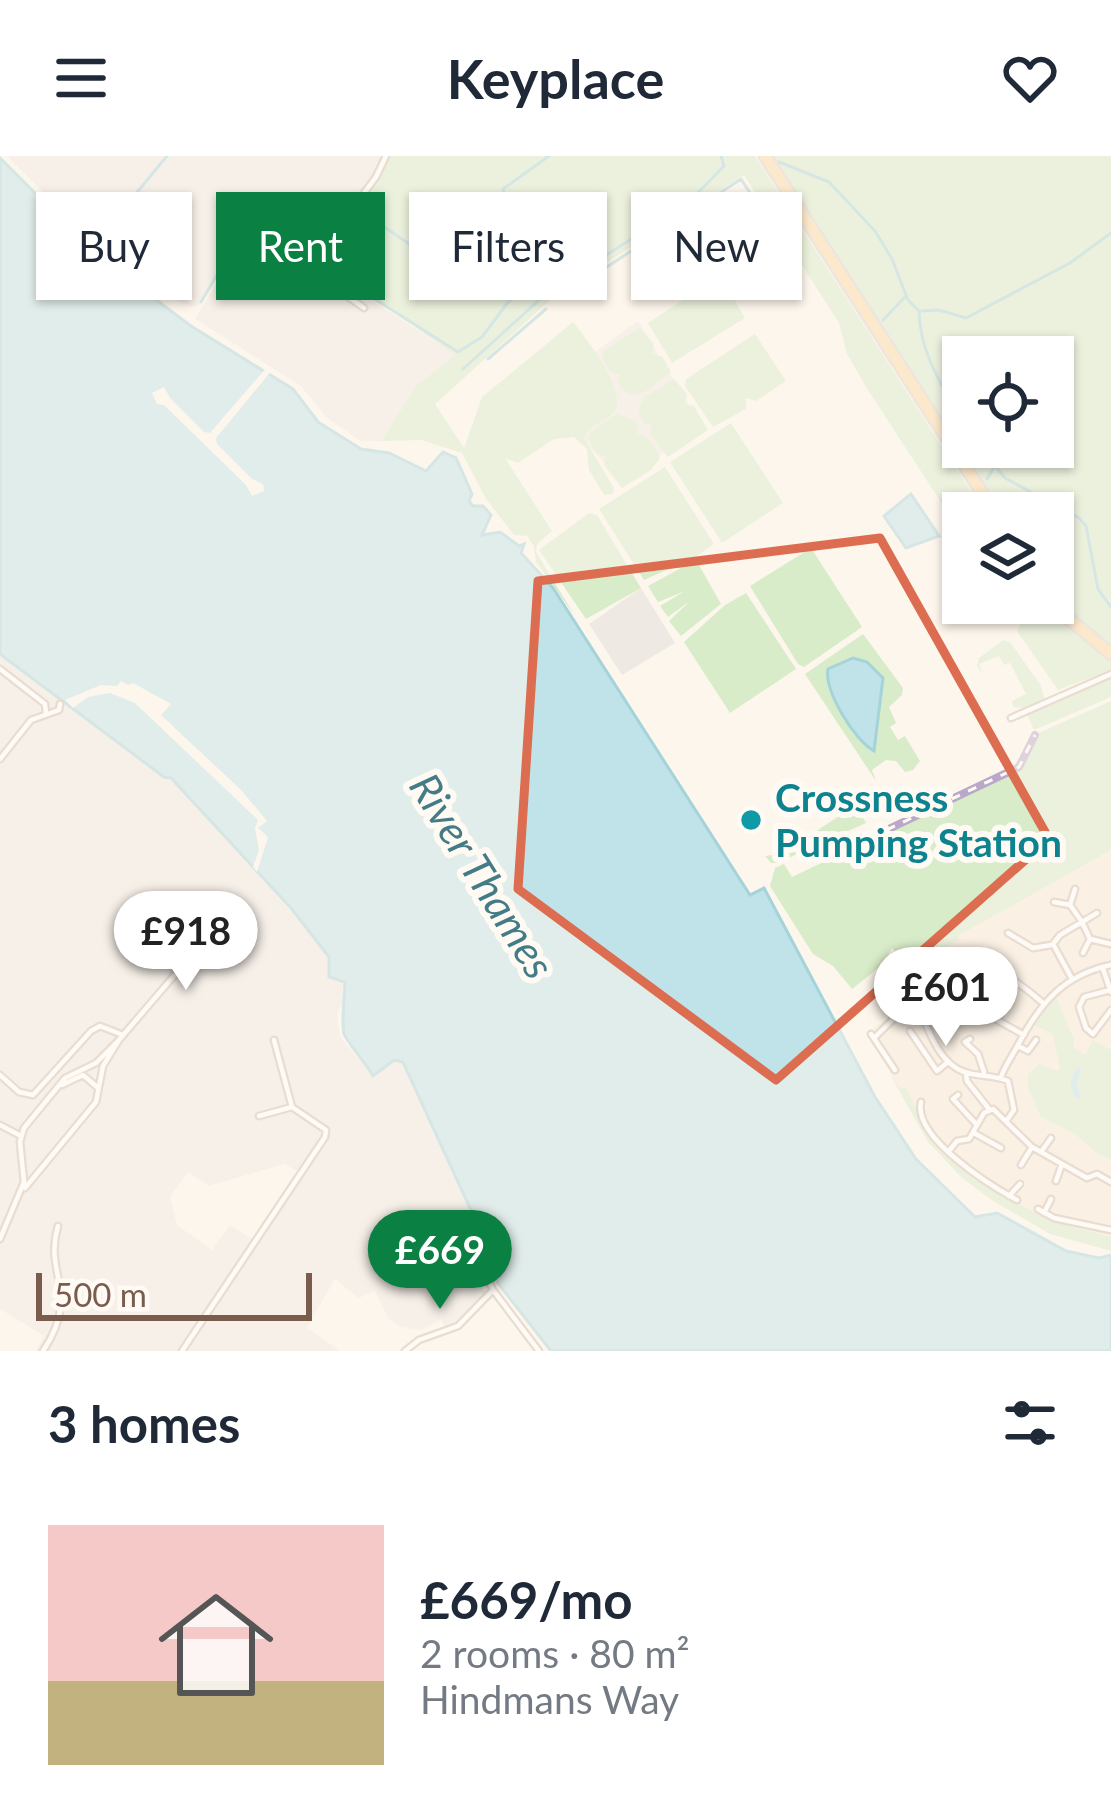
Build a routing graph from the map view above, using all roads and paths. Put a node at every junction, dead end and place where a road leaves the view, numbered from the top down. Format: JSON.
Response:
{"nodes":[{"id":1,"x":386,"y":156,"type":"edge"},
{"id":2,"x":761,"y":156,"type":"edge"},
{"id":3,"x":364,"y":308,"type":"dead end"},
{"id":4,"x":977,"y":492,"type":"edge"},
{"id":5,"x":1074,"y":622,"type":"edge"},
{"id":6,"x":1111,"y":651,"type":"edge"},
{"id":7,"x":0,"y":669,"type":"edge"},
{"id":8,"x":1111,"y":674,"type":"edge"},
{"id":9,"x":45,"y":704,"type":"junction"},
{"id":10,"x":1024,"y":712,"type":"dead end"},
{"id":11,"x":46,"y":713,"type":"junction"},
{"id":12,"x":0,"y":759,"type":"edge"},
{"id":13,"x":1075,"y":889,"type":"dead end"},
{"id":14,"x":1054,"y":902,"type":"dead end"},
{"id":15,"x":1070,"y":905,"type":"junction"},
{"id":16,"x":1097,"y":913,"type":"dead end"},
{"id":17,"x":208,"y":922,"type":"dead end"},
{"id":18,"x":1082,"y":922,"type":"junction"},
{"id":19,"x":1008,"y":933,"type":"dead end"},
{"id":20,"x":1090,"y":939,"type":"junction"},
{"id":21,"x":1053,"y":944,"type":"junction"},
{"id":22,"x":1111,"y":944,"type":"edge"},
{"id":23,"x":1083,"y":953,"type":"dead end"},
{"id":24,"x":970,"y":955,"type":"dead end"},
{"id":25,"x":1111,"y":965,"type":"edge"},
{"id":26,"x":1102,"y":967,"type":"junction"},
{"id":27,"x":1072,"y":978,"type":"junction"},
{"id":28,"x":953,"y":981,"type":"dead end"},
{"id":29,"x":894,"y":987,"type":"dead end"},
{"id":30,"x":1111,"y":991,"type":"edge"},
{"id":31,"x":961,"y":992,"type":"junction"},
{"id":32,"x":912,"y":1001,"type":"junction"},
{"id":33,"x":1043,"y":1003,"type":"junction"},
{"id":34,"x":973,"y":1004,"type":"dead end"},
{"id":35,"x":1111,"y":1010,"type":"edge"},
{"id":36,"x":987,"y":1019,"type":"dead end"},
{"id":37,"x":927,"y":1021,"type":"junction"},
{"id":38,"x":910,"y":1031,"type":"dead end"},
{"id":39,"x":931,"y":1034,"type":"junction"},
{"id":40,"x":1024,"y":1035,"type":"junction"},
{"id":41,"x":122,"y":1038,"type":"junction"},
{"id":42,"x":970,"y":1039,"type":"dead end"},
{"id":43,"x":274,"y":1040,"type":"dead end"},
{"id":44,"x":1036,"y":1040,"type":"dead end"},
{"id":45,"x":917,"y":1043,"type":"junction"},
{"id":46,"x":1018,"y":1046,"type":"junction"},
{"id":47,"x":948,"y":1062,"type":"junction"},
{"id":48,"x":87,"y":1067,"type":"junction"},
{"id":49,"x":895,"y":1070,"type":"dead end"},
{"id":50,"x":966,"y":1073,"type":"junction"},
{"id":51,"x":984,"y":1075,"type":"junction"},
{"id":52,"x":0,"y":1076,"type":"edge"},
{"id":53,"x":1001,"y":1077,"type":"junction"},
{"id":54,"x":100,"y":1084,"type":"junction"},
{"id":55,"x":57,"y":1088,"type":"junction"},
{"id":56,"x":953,"y":1096,"type":"dead end"},
{"id":57,"x":921,"y":1102,"type":"dead end"},
{"id":58,"x":292,"y":1107,"type":"junction"},
{"id":59,"x":989,"y":1109,"type":"junction"},
{"id":60,"x":259,"y":1116,"type":"dead end"},
{"id":61,"x":1006,"y":1120,"type":"junction"},
{"id":62,"x":0,"y":1125,"type":"edge"},
{"id":63,"x":975,"y":1129,"type":"junction"},
{"id":64,"x":21,"y":1136,"type":"junction"},
{"id":65,"x":1052,"y":1138,"type":"dead end"},
{"id":66,"x":1032,"y":1147,"type":"junction"},
{"id":67,"x":1001,"y":1148,"type":"dead end"},
{"id":68,"x":949,"y":1150,"type":"junction"},
{"id":69,"x":1041,"y":1153,"type":"junction"},
{"id":70,"x":1062,"y":1164,"type":"junction"},
{"id":71,"x":1022,"y":1165,"type":"dead end"},
{"id":72,"x":25,"y":1167,"type":"junction"},
{"id":73,"x":39,"y":1171,"type":"junction"},
{"id":74,"x":1054,"y":1178,"type":"dead end"},
{"id":75,"x":1111,"y":1182,"type":"edge"},
{"id":76,"x":1019,"y":1184,"type":"dead end"},
{"id":77,"x":21,"y":1196,"type":"junction"},
{"id":78,"x":1009,"y":1196,"type":"junction"},
{"id":79,"x":1051,"y":1199,"type":"dead end"},
{"id":80,"x":1017,"y":1200,"type":"dead end"},
{"id":81,"x":58,"y":1226,"type":"dead end"},
{"id":82,"x":1111,"y":1230,"type":"edge"},
{"id":83,"x":0,"y":1239,"type":"edge"},
{"id":84,"x":480,"y":1263,"type":"dead end"},
{"id":85,"x":493,"y":1290,"type":"junction"},
{"id":86,"x":43,"y":1351,"type":"edge"},
{"id":87,"x":182,"y":1351,"type":"edge"},
{"id":88,"x":405,"y":1351,"type":"edge"},
{"id":89,"x":539,"y":1351,"type":"edge"}],
"edges":[{"from":1,"to":3,"type":"street"},
{"from":2,"to":4,"type":"main road"},
{"from":5,"to":6,"type":"main road"},
{"from":7,"to":9,"type":"street"},
{"from":8,"to":10,"type":"street"},
{"from":9,"to":11,"type":"street"},
{"from":9,"to":11,"type":"street"},
{"from":11,"to":12,"type":"street"},
{"from":13,"to":15,"type":"street"},
{"from":14,"to":15,"type":"street"},
{"from":15,"to":18,"type":"street"},
{"from":16,"to":18,"type":"street"},
{"from":17,"to":41,"type":"street"},
{"from":18,"to":20,"type":"street"},
{"from":18,"to":21,"type":"street"},
{"from":19,"to":21,"type":"street"},
{"from":20,"to":22,"type":"street"},
{"from":20,"to":23,"type":"street"},
{"from":21,"to":27,"type":"street"},
{"from":24,"to":33,"type":"street"},
{"from":25,"to":26,"type":"street"},
{"from":26,"to":27,"type":"street"},
{"from":26,"to":30,"type":"street"},
{"from":27,"to":33,"type":"street"},
{"from":28,"to":31,"type":"street"},
{"from":29,"to":32,"type":"street"},
{"from":30,"to":35,"type":"street"},
{"from":31,"to":34,"type":"street"},
{"from":31,"to":37,"type":"street"},
{"from":32,"to":37,"type":"street"},
{"from":32,"to":49,"type":"street"},
{"from":33,"to":40,"type":"street"},
{"from":36,"to":40,"type":"street"},
{"from":37,"to":39,"type":"street"},
{"from":38,"to":45,"type":"street"},
{"from":39,"to":45,"type":"street"},
{"from":39,"to":47,"type":"street"},
{"from":40,"to":46,"type":"street"},
{"from":41,"to":48,"type":"street"},
{"from":41,"to":52,"type":"street"},
{"from":41,"to":54,"type":"street"},
{"from":42,"to":51,"type":"street"},
{"from":43,"to":58,"type":"street"},
{"from":44,"to":46,"type":"street"},
{"from":45,"to":47,"type":"street"},
{"from":46,"to":53,"type":"street"},
{"from":47,"to":50,"type":"street"},
{"from":48,"to":54,"type":"street"},
{"from":48,"to":55,"type":"street"},
{"from":50,"to":51,"type":"street"},
{"from":50,"to":59,"type":"street"},
{"from":51,"to":53,"type":"street"},
{"from":53,"to":61,"type":"street"},
{"from":54,"to":55,"type":"street"},
{"from":54,"to":73,"type":"street"},
{"from":55,"to":64,"type":"street"},
{"from":56,"to":63,"type":"street"},
{"from":57,"to":68,"type":"street"},
{"from":58,"to":60,"type":"street"},
{"from":58,"to":87,"type":"street"},
{"from":59,"to":61,"type":"street"},
{"from":59,"to":63,"type":"street"},
{"from":61,"to":66,"type":"street"},
{"from":62,"to":64,"type":"street"},
{"from":63,"to":67,"type":"street"},
{"from":63,"to":68,"type":"street"},
{"from":64,"to":72,"type":"street"},
{"from":65,"to":69,"type":"street"},
{"from":66,"to":69,"type":"street"},
{"from":66,"to":71,"type":"street"},
{"from":68,"to":78,"type":"street"},
{"from":69,"to":70,"type":"street"},
{"from":70,"to":74,"type":"street"},
{"from":70,"to":75,"type":"street"},
{"from":72,"to":73,"type":"street"},
{"from":72,"to":77,"type":"street"},
{"from":73,"to":77,"type":"street"},
{"from":76,"to":78,"type":"street"},
{"from":77,"to":83,"type":"street"},
{"from":78,"to":80,"type":"street"},
{"from":79,"to":82,"type":"street"},
{"from":81,"to":86,"type":"street"},
{"from":84,"to":85,"type":"street"},
{"from":85,"to":88,"type":"street"},
{"from":85,"to":89,"type":"street"}]}
